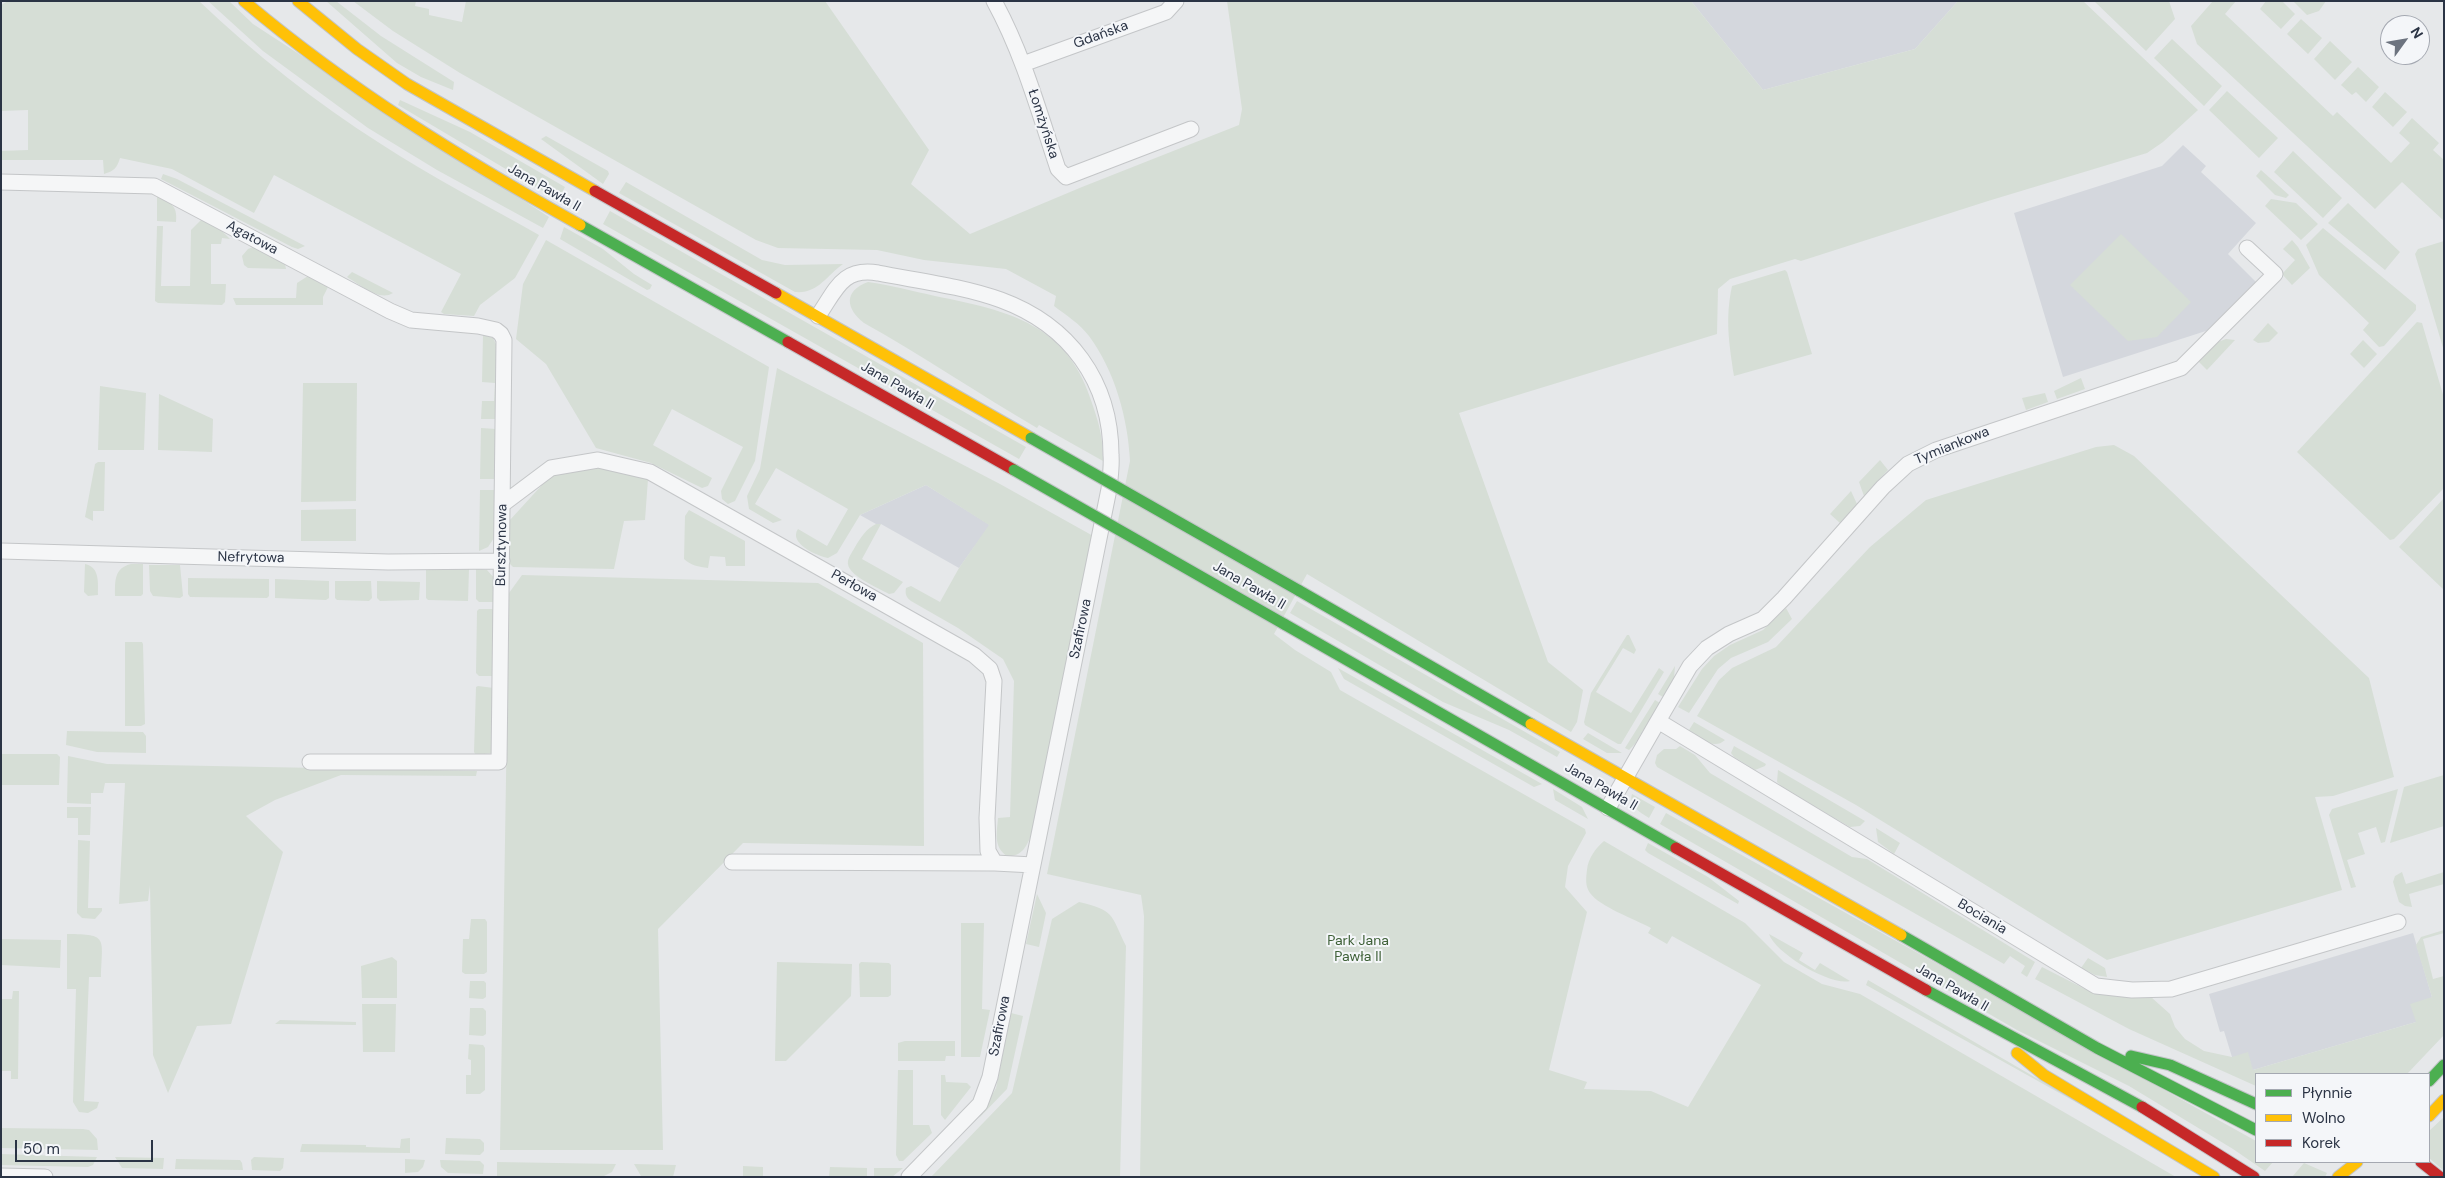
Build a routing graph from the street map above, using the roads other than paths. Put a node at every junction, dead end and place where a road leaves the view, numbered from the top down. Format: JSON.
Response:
{"nodes":[{"id":1,"x":244,"y":1,"type":"edge"},
{"id":2,"x":298,"y":1,"type":"edge"},
{"id":3,"x":994,"y":1,"type":"edge"},
{"id":4,"x":1176,"y":1,"type":"edge"},
{"id":5,"x":1024,"y":64,"type":"junction"},
{"id":6,"x":1191,"y":129,"type":"dead end"},
{"id":7,"x":1,"y":182,"type":"edge"},
{"id":8,"x":2247,"y":248,"type":"dead end"},
{"id":9,"x":818,"y":316,"type":"junction"},
{"id":10,"x":496,"y":330,"type":"joint"},
{"id":11,"x":503,"y":504,"type":"junction"},
{"id":12,"x":1,"y":551,"type":"edge"},
{"id":13,"x":502,"y":561,"type":"junction"},
{"id":14,"x":1658,"y":721,"type":"junction"},
{"id":15,"x":310,"y":762,"type":"dead end"},
{"id":16,"x":1625,"y":778,"type":"junction"},
{"id":17,"x":1608,"y":808,"type":"junction"},
{"id":18,"x":732,"y":862,"type":"dead end"},
{"id":19,"x":995,"y":863,"type":"junction"},
{"id":20,"x":1033,"y":865,"type":"junction"},
{"id":21,"x":2398,"y":922,"type":"dead end"},
{"id":22,"x":1971,"y":1016,"type":"junction"},
{"id":23,"x":2097,"y":1048,"type":"junction"},
{"id":24,"x":2444,"y":1065,"type":"edge"},
{"id":25,"x":2430,"y":1081,"type":"edge"},
{"id":26,"x":2444,"y":1100,"type":"edge"},
{"id":27,"x":2255,"y":1104,"type":"edge"},
{"id":28,"x":2430,"y":1115,"type":"edge"},
{"id":29,"x":2255,"y":1129,"type":"edge"},
{"id":30,"x":2355,"y":1163,"type":"edge"},
{"id":31,"x":2422,"y":1163,"type":"edge"},
{"id":32,"x":1,"y":1176,"type":"edge"},
{"id":33,"x":45,"y":1177,"type":"edge"},
{"id":34,"x":909,"y":1177,"type":"edge"},
{"id":35,"x":2214,"y":1177,"type":"edge"},
{"id":36,"x":2254,"y":1177,"type":"edge"},
{"id":37,"x":2338,"y":1177,"type":"edge"},
{"id":38,"x":2440,"y":1177,"type":"edge"}],
"edges":[{"from":1,"to":17,"type":"main road","name":"Jana Pawła II","bridge":true},
{"from":2,"to":9,"type":"main road","name":"Jana Pawła II"},
{"from":3,"to":5,"type":"street","name":"Łomżyńska"},
{"from":4,"to":5,"type":"street","name":"Gdańska"},
{"from":5,"to":6,"type":"street","name":"Łomżyńska"},
{"from":7,"to":10,"type":"street","name":"Agatowa"},
{"from":8,"to":14,"type":"street","name":"Tymiankowa"},
{"from":9,"to":16,"type":"main road","name":"Jana Pawła II","bridge":true},
{"from":9,"to":20,"type":"street","name":"Szafirowa"},
{"from":10,"to":11,"type":"street","name":"Bursztynowa"},
{"from":11,"to":13,"type":"street","name":"Bursztynowa"},
{"from":11,"to":19,"type":"street","name":"Perłowa"},
{"from":12,"to":13,"type":"street","name":"Nefrytowa"},
{"from":13,"to":15,"type":"street","name":"Bursztynowa"},
{"from":14,"to":16,"type":"street"},
{"from":14,"to":21,"type":"street","name":"Bociania"},
{"from":16,"to":17,"type":"street"},
{"from":16,"to":23,"type":"main road","name":"Jana Pawła II"},
{"from":17,"to":22,"type":"main road","name":"Jana Pawła II"},
{"from":18,"to":19,"type":"street"},
{"from":19,"to":20,"type":"street"},
{"from":20,"to":34,"type":"street","name":"Szafirowa"},
{"from":22,"to":35,"type":"main road"},
{"from":22,"to":36,"type":"main road","name":"Jana Pawła II"},
{"from":23,"to":27,"type":"main road"},
{"from":23,"to":29,"type":"main road","name":"Jana Pawła II"},
{"from":24,"to":25,"type":"main road"},
{"from":26,"to":28,"type":"main road"},
{"from":30,"to":37,"type":"main road"},
{"from":31,"to":38,"type":"main road"},
{"from":32,"to":33,"type":"street"}]}
